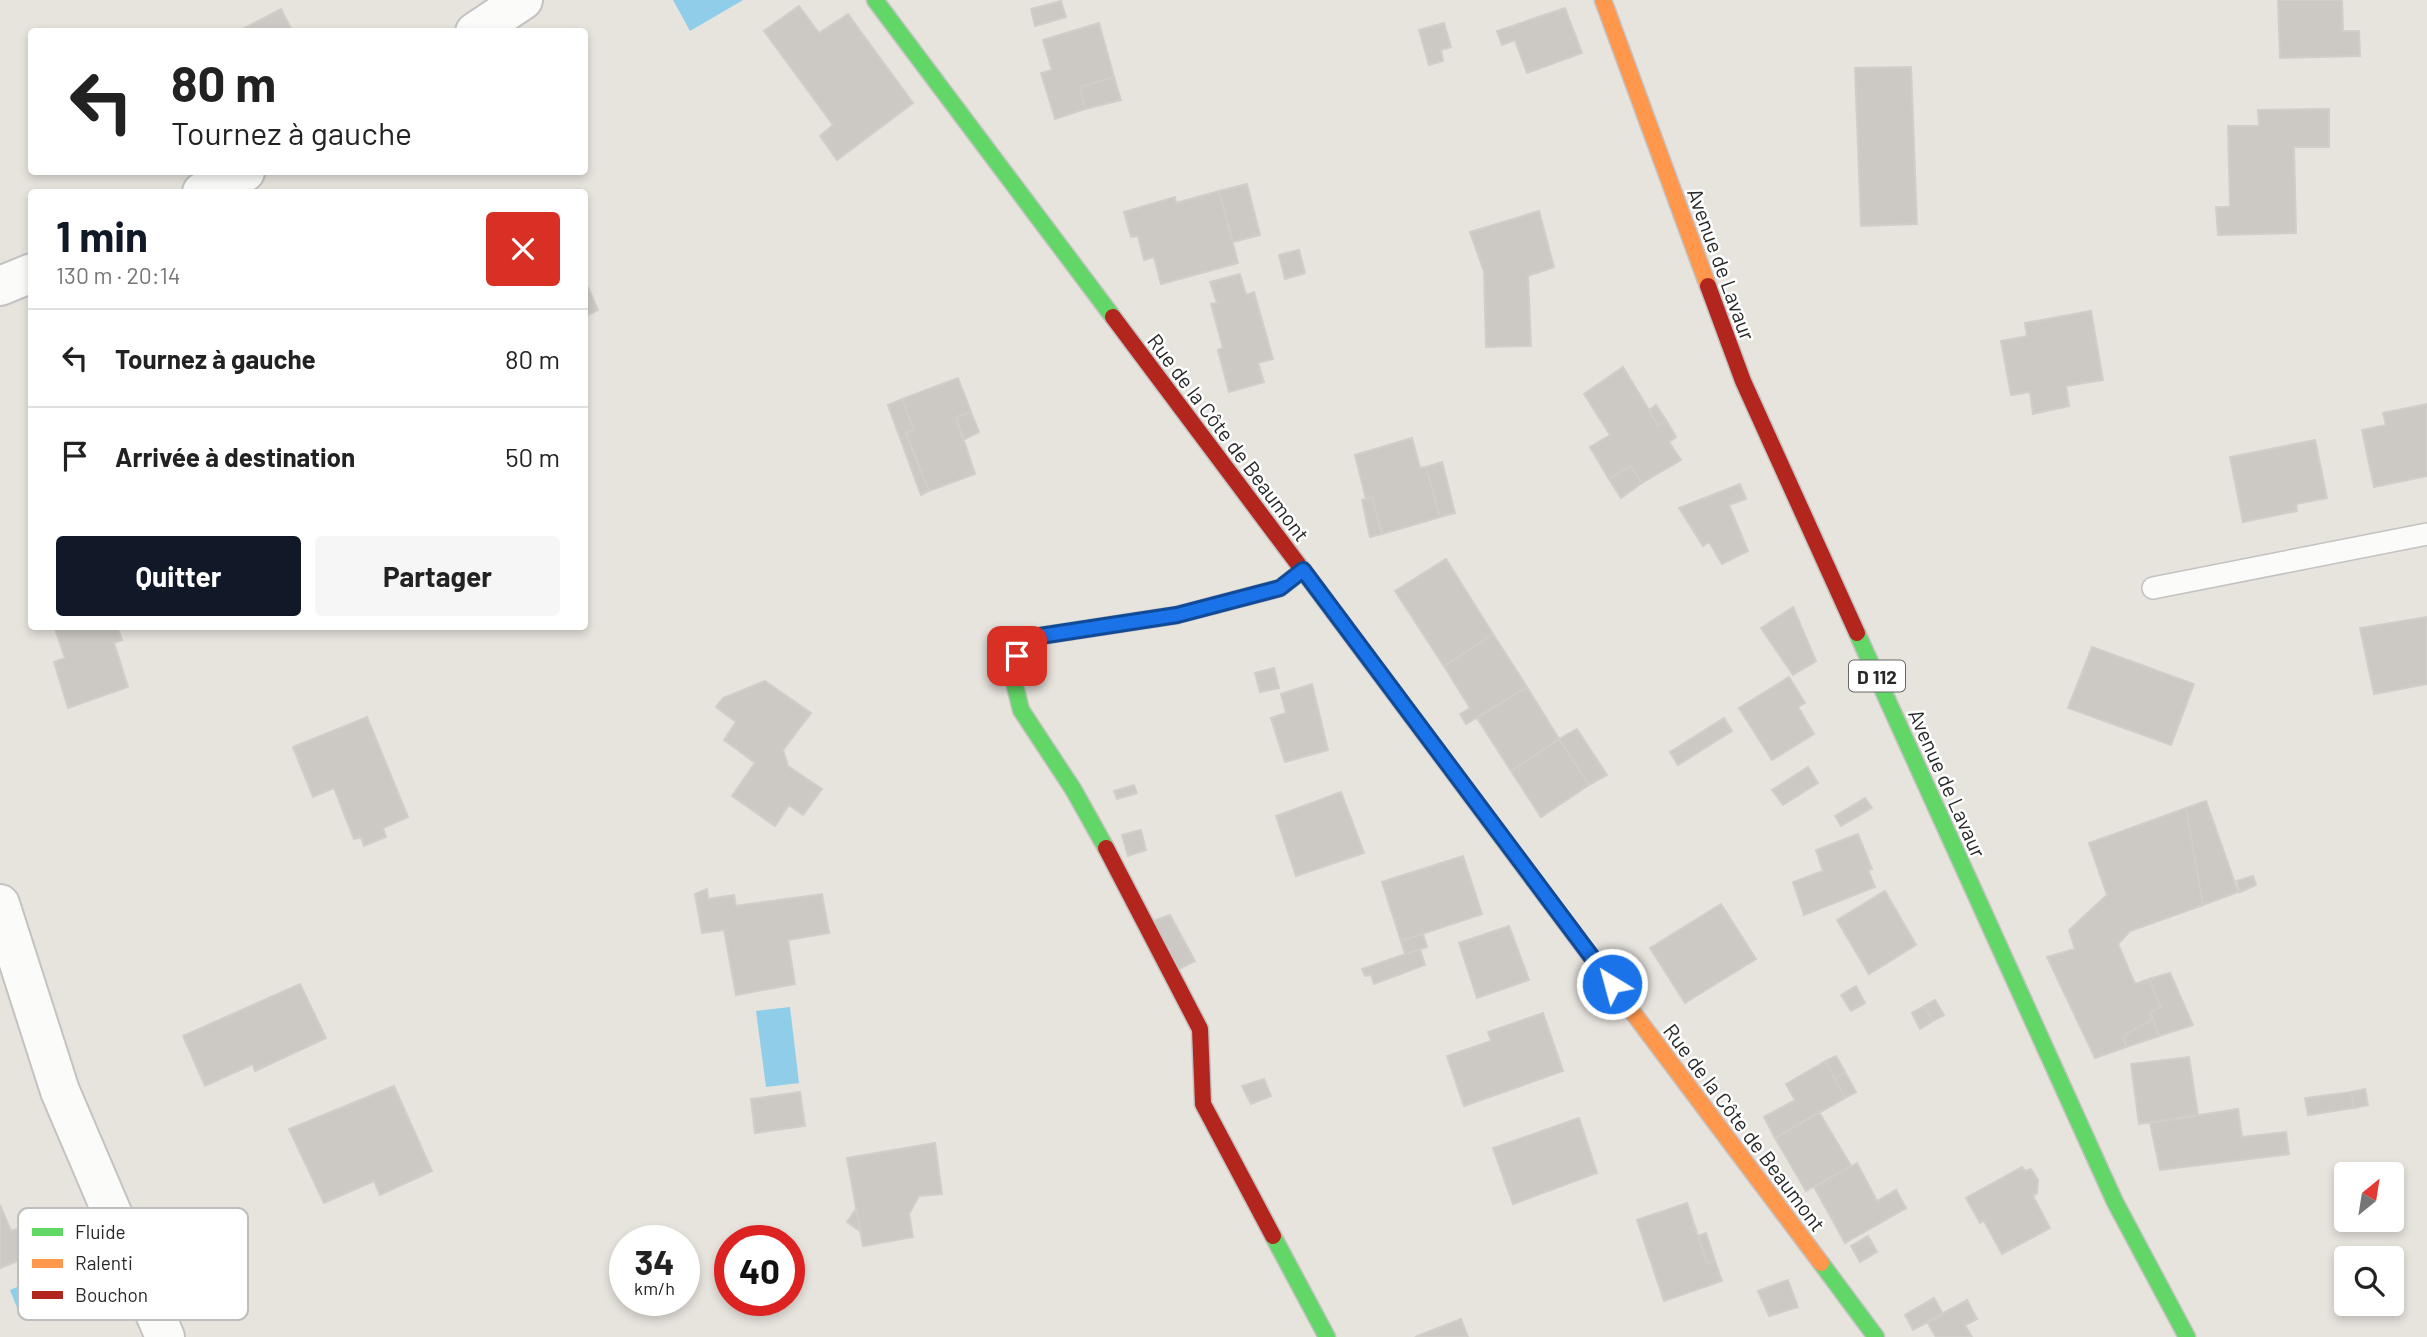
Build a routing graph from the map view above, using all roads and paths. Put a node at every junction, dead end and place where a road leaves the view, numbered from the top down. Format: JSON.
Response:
{"nodes":[{"id":1,"x":523,"y":0,"type":"edge"},
{"id":2,"x":875,"y":0,"type":"edge"},
{"id":3,"x":1603,"y":0,"type":"edge"},
{"id":4,"x":481,"y":28,"type":"edge"},
{"id":5,"x":239,"y":175,"type":"edge"},
{"id":6,"x":208,"y":189,"type":"edge"},
{"id":7,"x":28,"y":275,"type":"edge"},
{"id":8,"x":0,"y":286,"type":"edge"},
{"id":9,"x":2427,"y":534,"type":"edge"},
{"id":10,"x":1303,"y":570,"type":"junction"},
{"id":11,"x":2153,"y":588,"type":"dead end"},
{"id":12,"x":0,"y":904,"type":"edge"},
{"id":13,"x":109,"y":1208,"type":"edge"},
{"id":14,"x":157,"y":1320,"type":"edge"},
{"id":15,"x":164,"y":1337,"type":"edge"},
{"id":16,"x":1326,"y":1337,"type":"edge"},
{"id":17,"x":1876,"y":1337,"type":"edge"},
{"id":18,"x":2187,"y":1337,"type":"edge"}],
"edges":[{"from":1,"to":4,"type":"street"},
{"from":2,"to":10,"type":"street","name":"Rue de la Côte de Beaumont"},
{"from":3,"to":18,"type":"street","name":"Avenue de Lavaur","number":"D 112"},
{"from":5,"to":6,"type":"street"},
{"from":7,"to":8,"type":"street"},
{"from":9,"to":11,"type":"lane"},
{"from":10,"to":16,"type":"street"},
{"from":10,"to":17,"type":"street","name":"Rue de la Côte de Beaumont"},
{"from":12,"to":13,"type":"street"},
{"from":14,"to":15,"type":"street"}]}
